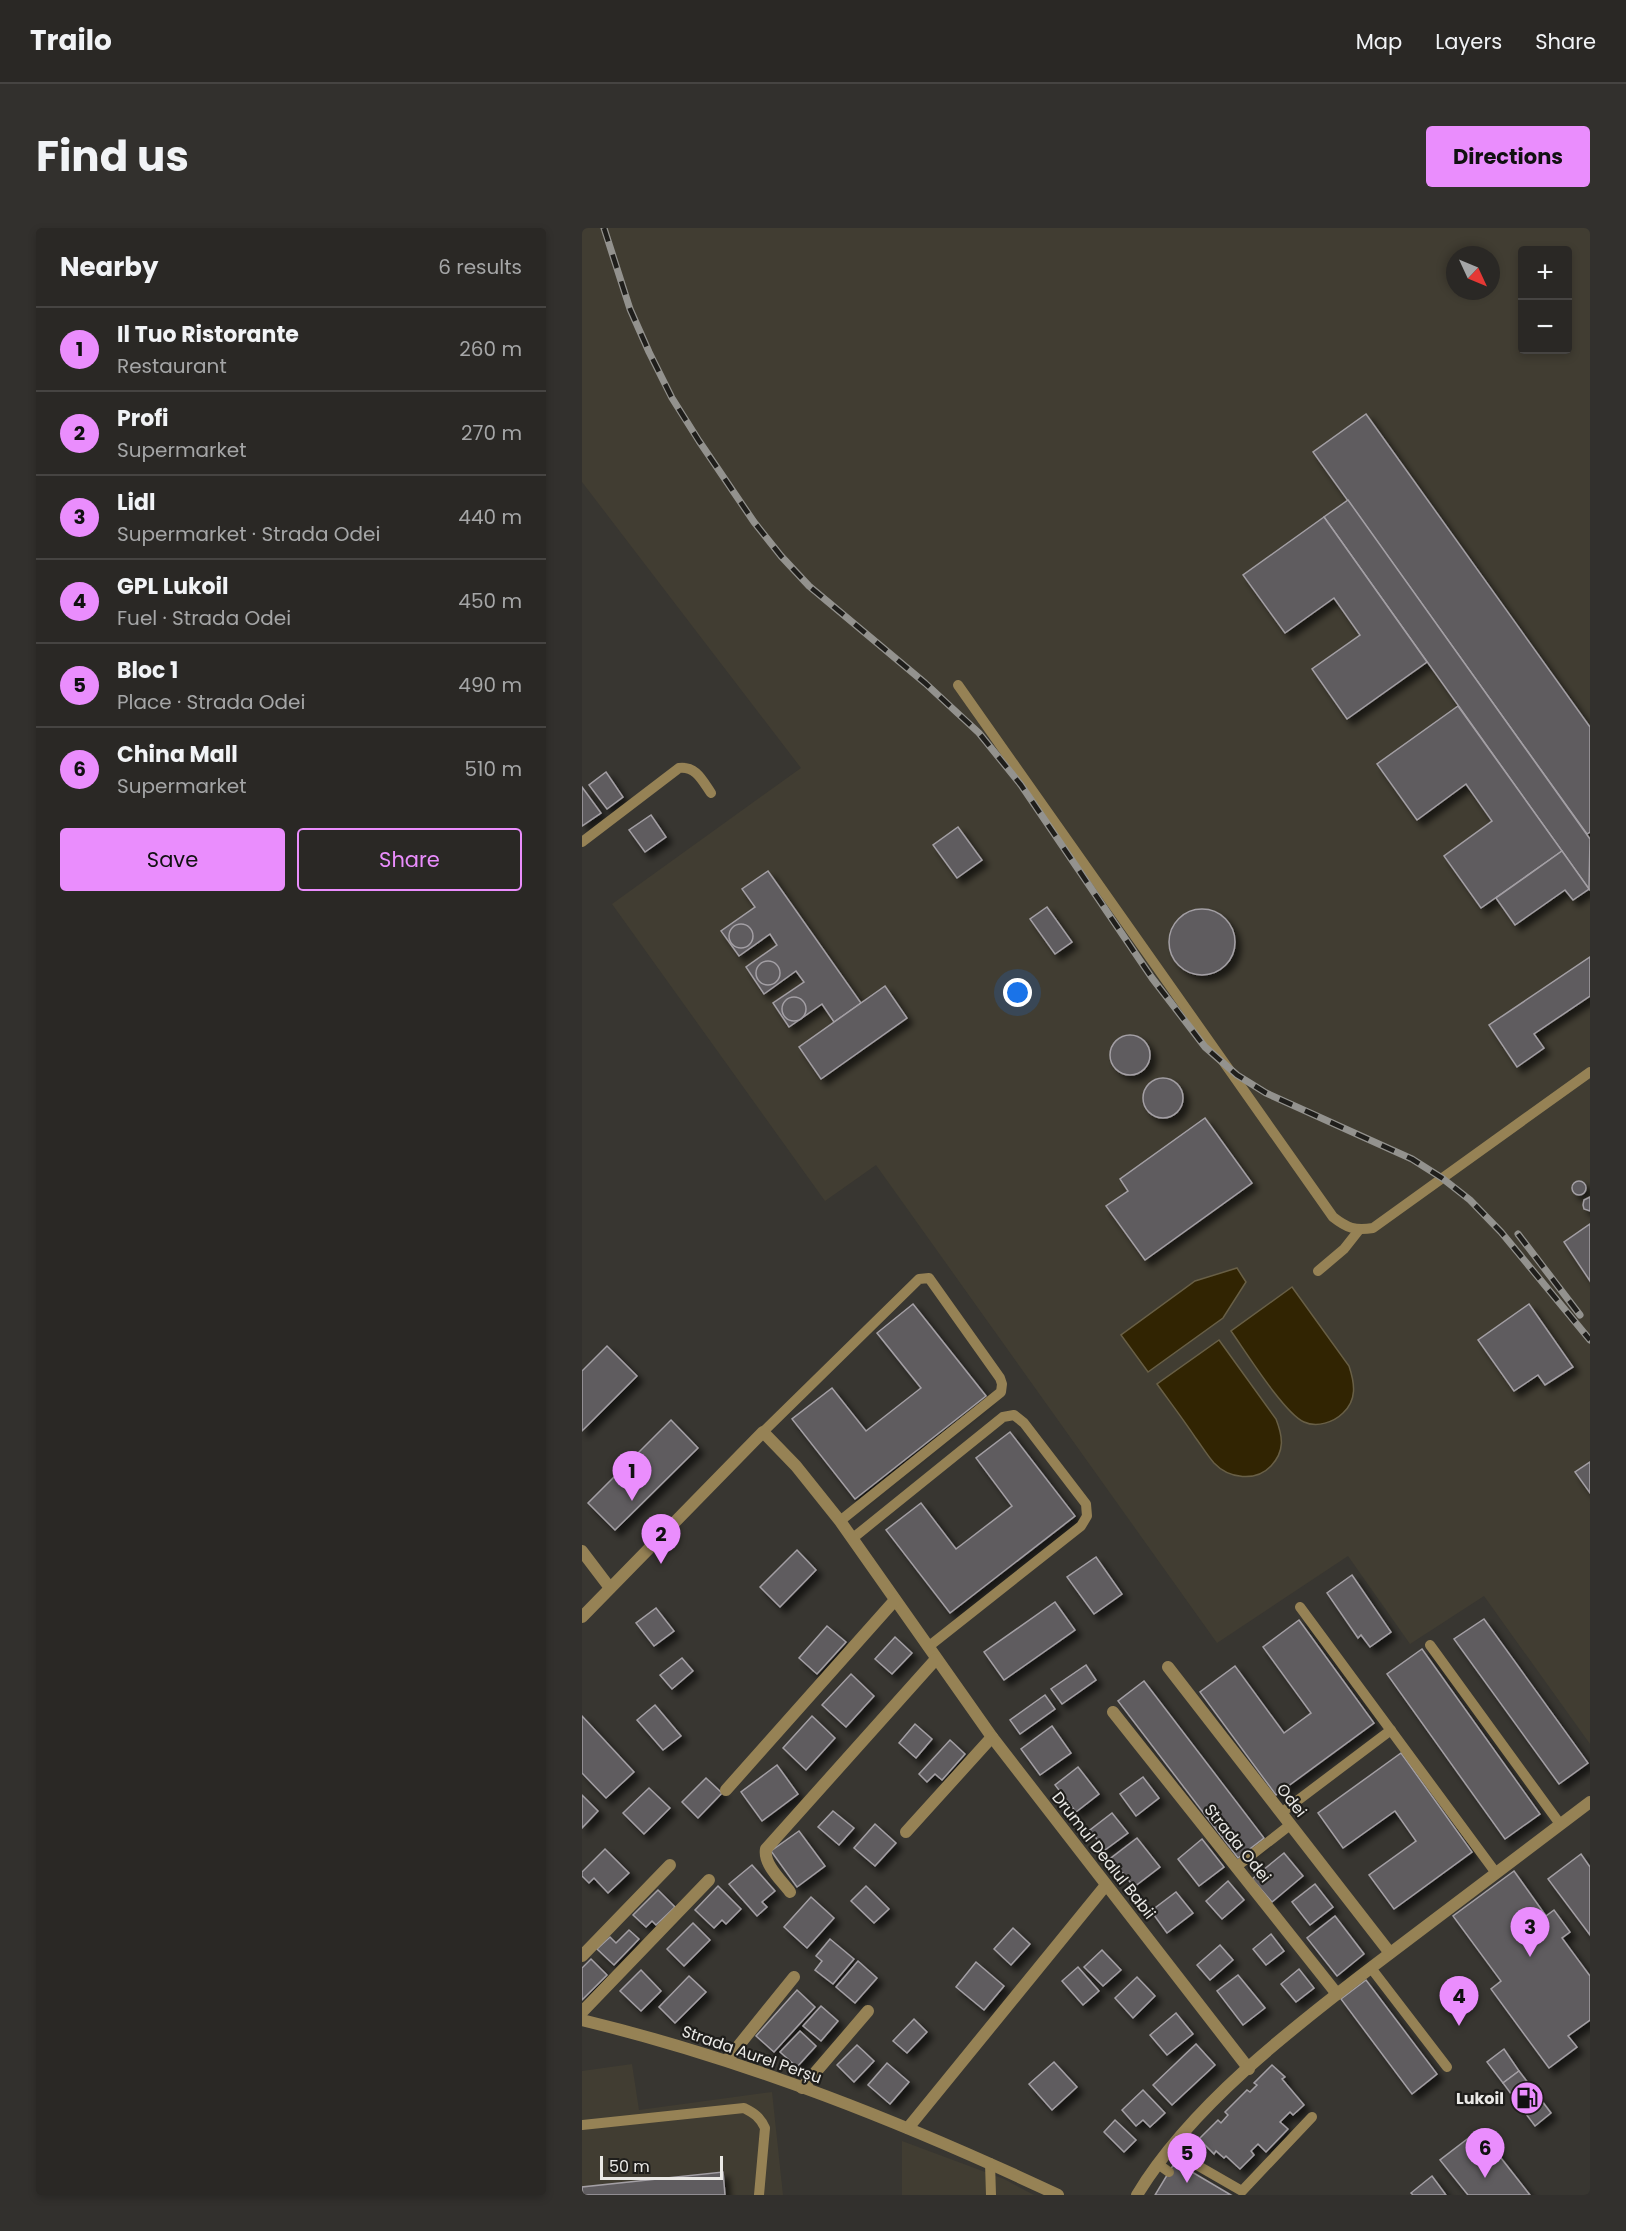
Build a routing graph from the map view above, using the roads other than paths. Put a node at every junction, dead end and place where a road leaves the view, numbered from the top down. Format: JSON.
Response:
{"nodes":[{"id":1,"x":957,"y":685,"type":"dead end"},
{"id":2,"x":711,"y":793,"type":"dead end"},
{"id":3,"x":582,"y":842,"type":"edge"},
{"id":4,"x":1590,"y":1072,"type":"edge"},
{"id":5,"x":1359,"y":1230,"type":"junction"},
{"id":6,"x":1318,"y":1270,"type":"dead end"},
{"id":7,"x":763,"y":1432,"type":"junction"},
{"id":8,"x":840,"y":1521,"type":"junction"},
{"id":9,"x":853,"y":1538,"type":"junction"},
{"id":10,"x":582,"y":1551,"type":"edge"},
{"id":11,"x":610,"y":1588,"type":"junction"},
{"id":12,"x":895,"y":1600,"type":"junction"},
{"id":13,"x":1300,"y":1607,"type":"dead end"},
{"id":14,"x":582,"y":1617,"type":"edge"},
{"id":15,"x":1430,"y":1645,"type":"dead end"},
{"id":16,"x":928,"y":1647,"type":"junction"},
{"id":17,"x":936,"y":1659,"type":"junction"},
{"id":18,"x":1168,"y":1667,"type":"dead end"},
{"id":19,"x":1113,"y":1712,"type":"dead end"},
{"id":20,"x":1391,"y":1730,"type":"junction"},
{"id":21,"x":992,"y":1737,"type":"junction"},
{"id":22,"x":726,"y":1790,"type":"dead end"},
{"id":23,"x":1590,"y":1802,"type":"edge"},
{"id":24,"x":1281,"y":1813,"type":"junction"},
{"id":25,"x":1560,"y":1824,"type":"junction"},
{"id":26,"x":1290,"y":1825,"type":"junction"},
{"id":27,"x":906,"y":1832,"type":"dead end"},
{"id":28,"x":670,"y":1865,"type":"dead end"},
{"id":29,"x":1236,"y":1867,"type":"junction"},
{"id":30,"x":1496,"y":1873,"type":"junction"},
{"id":31,"x":709,"y":1880,"type":"dead end"},
{"id":32,"x":1106,"y":1885,"type":"junction"},
{"id":33,"x":790,"y":1892,"type":"dead end"},
{"id":34,"x":1390,"y":1953,"type":"junction"},
{"id":35,"x":582,"y":1956,"type":"edge"},
{"id":36,"x":1371,"y":1968,"type":"junction"},
{"id":37,"x":794,"y":1977,"type":"dead end"},
{"id":38,"x":1337,"y":1994,"type":"junction"},
{"id":39,"x":868,"y":2011,"type":"dead end"},
{"id":40,"x":582,"y":2012,"type":"edge"},
{"id":41,"x":582,"y":2020,"type":"edge"},
{"id":42,"x":728,"y":2060,"type":"junction"},
{"id":43,"x":1447,"y":2067,"type":"dead end"},
{"id":44,"x":1249,"y":2069,"type":"junction"},
{"id":45,"x":802,"y":2088,"type":"junction"},
{"id":46,"x":1312,"y":2117,"type":"dead end"},
{"id":47,"x":582,"y":2125,"type":"edge"},
{"id":48,"x":908,"y":2128,"type":"junction"},
{"id":49,"x":1169,"y":2149,"type":"junction"},
{"id":50,"x":990,"y":2163,"type":"junction"},
{"id":51,"x":1158,"y":2164,"type":"junction"},
{"id":52,"x":1169,"y":2172,"type":"dead end"},
{"id":53,"x":759,"y":2195,"type":"edge"},
{"id":54,"x":992,"y":2195,"type":"edge"},
{"id":55,"x":1058,"y":2195,"type":"edge"},
{"id":56,"x":1137,"y":2195,"type":"edge"}],
"edges":[{"from":1,"to":5,"type":"lane"},
{"from":2,"to":3,"type":"lane"},
{"from":4,"to":5,"type":"lane"},
{"from":5,"to":6,"type":"lane"},
{"from":7,"to":8,"type":"street","name":"Drumul Dealul Babii"},
{"from":7,"to":8,"type":"lane"},
{"from":7,"to":11,"type":"street"},
{"from":8,"to":9,"type":"street","name":"Drumul Dealul Babii"},
{"from":9,"to":12,"type":"street","name":"Drumul Dealul Babii"},
{"from":9,"to":16,"type":"lane"},
{"from":10,"to":11,"type":"street"},
{"from":11,"to":14,"type":"street"},
{"from":12,"to":16,"type":"street","name":"Drumul Dealul Babii"},
{"from":12,"to":22,"type":"street"},
{"from":13,"to":20,"type":"lane"},
{"from":15,"to":25,"type":"lane"},
{"from":16,"to":17,"type":"street","name":"Drumul Dealul Babii"},
{"from":17,"to":21,"type":"street","name":"Drumul Dealul Babii"},
{"from":17,"to":33,"type":"street"},
{"from":18,"to":24,"type":"street","name":"Odei"},
{"from":19,"to":29,"type":"street","name":"Strada Odei"},
{"from":20,"to":24,"type":"lane"},
{"from":20,"to":30,"type":"lane"},
{"from":21,"to":27,"type":"street"},
{"from":21,"to":32,"type":"street","name":"Drumul Dealul Babii"},
{"from":23,"to":25,"type":"street"},
{"from":24,"to":26,"type":"street","name":"Odei"},
{"from":25,"to":30,"type":"street"},
{"from":26,"to":29,"type":"lane"},
{"from":26,"to":34,"type":"street","name":"Odei"},
{"from":28,"to":35,"type":"street"},
{"from":29,"to":38,"type":"street","name":"Strada Odei"},
{"from":30,"to":34,"type":"street"},
{"from":31,"to":40,"type":"street"},
{"from":32,"to":44,"type":"street","name":"Drumul Dealul Babii"},
{"from":32,"to":48,"type":"street"},
{"from":34,"to":36,"type":"street"},
{"from":36,"to":38,"type":"street"},
{"from":36,"to":43,"type":"lane"},
{"from":37,"to":42,"type":"street"},
{"from":38,"to":44,"type":"street"},
{"from":39,"to":45,"type":"street"},
{"from":41,"to":42,"type":"street","name":"Strada Aurel Perșu"},
{"from":42,"to":45,"type":"street","name":"Strada Aurel Perșu"},
{"from":44,"to":49,"type":"street"},
{"from":45,"to":48,"type":"street","name":"Strada Aurel Perșu"},
{"from":46,"to":49,"type":"lane"},
{"from":47,"to":53,"type":"lane"},
{"from":48,"to":50,"type":"street","name":"Strada Aurel Perșu"},
{"from":49,"to":51,"type":"street"},
{"from":50,"to":54,"type":"lane"},
{"from":50,"to":55,"type":"street","name":"Strada Aurel Perșu"},
{"from":51,"to":52,"type":"lane"},
{"from":51,"to":56,"type":"street"}]}
